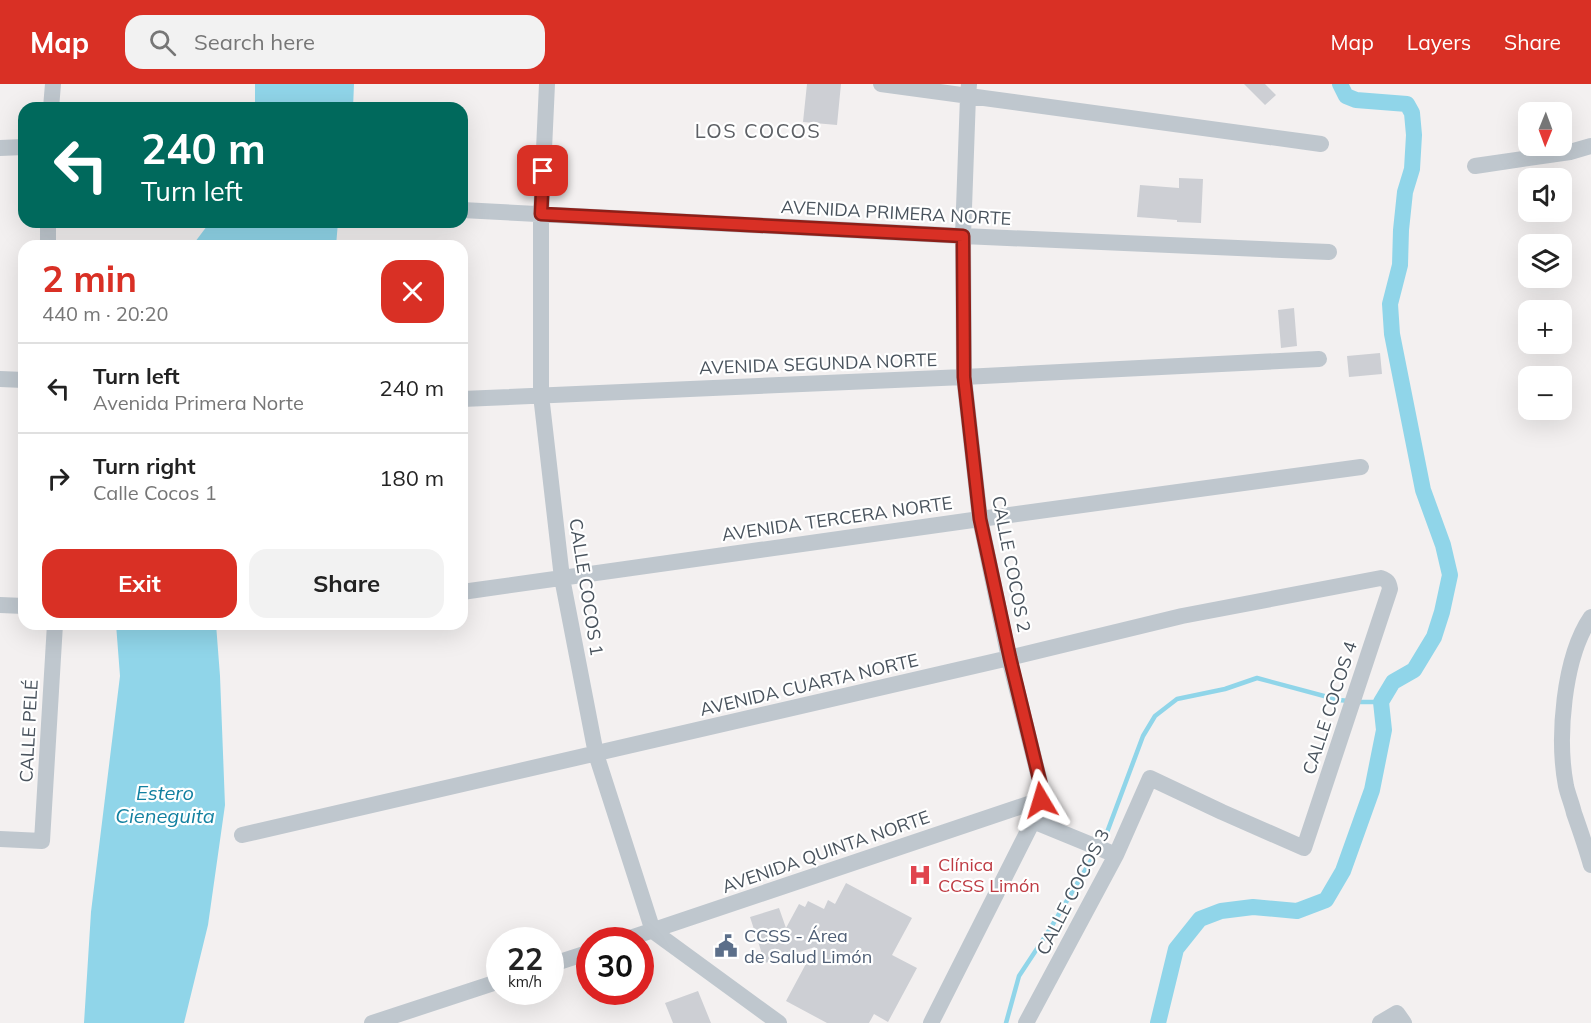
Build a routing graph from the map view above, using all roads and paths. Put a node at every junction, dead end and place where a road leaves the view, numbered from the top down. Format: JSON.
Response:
{"nodes":[{"id":1,"x":53,"y":84,"type":"edge"},
{"id":2,"x":547,"y":84,"type":"edge"},
{"id":3,"x":881,"y":84,"type":"edge"},
{"id":4,"x":968,"y":90,"type":"edge"},
{"id":5,"x":52,"y":102,"type":"edge"},
{"id":6,"x":1321,"y":144,"type":"dead end"},
{"id":7,"x":1591,"y":146,"type":"edge"},
{"id":8,"x":18,"y":147,"type":"edge"},
{"id":9,"x":0,"y":148,"type":"edge"},
{"id":10,"x":1475,"y":166,"type":"dead end"},
{"id":11,"x":468,"y":210,"type":"edge"},
{"id":12,"x":541,"y":214,"type":"junction"},
{"id":13,"x":963,"y":236,"type":"junction"},
{"id":14,"x":1329,"y":252,"type":"dead end"},
{"id":15,"x":1319,"y":359,"type":"dead end"},
{"id":16,"x":964,"y":377,"type":"junction"},
{"id":17,"x":0,"y":379,"type":"edge"},
{"id":18,"x":18,"y":380,"type":"edge"},
{"id":19,"x":541,"y":395,"type":"junction"},
{"id":20,"x":468,"y":399,"type":"edge"},
{"id":21,"x":1361,"y":467,"type":"dead end"},
{"id":22,"x":980,"y":519,"type":"junction"},
{"id":23,"x":562,"y":578,"type":"junction"},
{"id":24,"x":1386,"y":579,"type":"joint"},
{"id":25,"x":468,"y":591,"type":"edge"},
{"id":26,"x":0,"y":605,"type":"edge"},
{"id":27,"x":18,"y":606,"type":"edge"},
{"id":28,"x":1591,"y":617,"type":"edge"},
{"id":29,"x":55,"y":630,"type":"edge"},
{"id":30,"x":1010,"y":658,"type":"junction"},
{"id":31,"x":596,"y":754,"type":"junction"},
{"id":32,"x":1150,"y":778,"type":"joint"},
{"id":33,"x":1041,"y":800,"type":"junction"},
{"id":34,"x":1033,"y":821,"type":"junction"},
{"id":35,"x":242,"y":835,"type":"dead end"},
{"id":36,"x":0,"y":839,"type":"edge"},
{"id":37,"x":1116,"y":855,"type":"junction"},
{"id":38,"x":1591,"y":865,"type":"edge"},
{"id":39,"x":652,"y":927,"type":"edge"},
{"id":40,"x":654,"y":931,"type":"edge"},
{"id":41,"x":654,"y":932,"type":"edge"},
{"id":42,"x":486,"y":986,"type":"edge"},
{"id":43,"x":372,"y":1023,"type":"edge"},
{"id":44,"x":779,"y":1023,"type":"edge"},
{"id":45,"x":931,"y":1023,"type":"edge"},
{"id":46,"x":1026,"y":1023,"type":"edge"},
{"id":47,"x":1380,"y":1023,"type":"edge"},
{"id":48,"x":1404,"y":1023,"type":"edge"}],
"edges":[{"from":1,"to":5,"type":"street"},
{"from":2,"to":12,"type":"street","name":"CALLE COCOS 1"},
{"from":3,"to":4,"type":"street"},
{"from":4,"to":6,"type":"street"},
{"from":4,"to":13,"type":"street","name":"CALLE COCOS 2"},
{"from":7,"to":10,"type":"street"},
{"from":8,"to":9,"type":"street"},
{"from":11,"to":12,"type":"street","name":"AVENIDA PRIMERA NORTE"},
{"from":12,"to":13,"type":"street","name":"AVENIDA PRIMERA NORTE"},
{"from":12,"to":19,"type":"street","name":"CALLE COCOS 1"},
{"from":13,"to":14,"type":"street","name":"AVENIDA PRIMERA NORTE"},
{"from":13,"to":16,"type":"street","name":"CALLE COCOS 2"},
{"from":15,"to":16,"type":"street","name":"AVENIDA SEGUNDA NORTE"},
{"from":16,"to":19,"type":"street","name":"AVENIDA SEGUNDA NORTE"},
{"from":16,"to":22,"type":"street","name":"CALLE COCOS 2"},
{"from":17,"to":18,"type":"street"},
{"from":19,"to":20,"type":"street","name":"AVENIDA SEGUNDA NORTE"},
{"from":19,"to":23,"type":"street","name":"CALLE COCOS 1"},
{"from":21,"to":22,"type":"street","name":"AVENIDA TERCERA NORTE"},
{"from":22,"to":23,"type":"street","name":"AVENIDA TERCERA NORTE"},
{"from":22,"to":30,"type":"street","name":"CALLE COCOS 2"},
{"from":23,"to":25,"type":"street","name":"AVENIDA TERCERA NORTE"},
{"from":23,"to":31,"type":"street","name":"CALLE COCOS 1"},
{"from":24,"to":30,"type":"street","name":"AVENIDA CUARTA NORTE"},
{"from":24,"to":32,"type":"street","name":"CALLE COCOS 4"},
{"from":26,"to":27,"type":"street"},
{"from":28,"to":38,"type":"street"},
{"from":29,"to":36,"type":"street","name":"CALLE PELÉ"},
{"from":30,"to":31,"type":"street","name":"AVENIDA CUARTA NORTE"},
{"from":30,"to":33,"type":"street","name":"CALLE COCOS 2"},
{"from":31,"to":35,"type":"street","name":"AVENIDA CUARTA NORTE"},
{"from":31,"to":39,"type":"street","name":"CALLE COCOS 1"},
{"from":32,"to":37,"type":"street","name":"CALLE COCOS 3"},
{"from":33,"to":34,"type":"street","name":"CALLE COCOS 2"},
{"from":33,"to":40,"type":"street","name":"AVENIDA QUINTA NORTE"},
{"from":34,"to":37,"type":"street"},
{"from":34,"to":45,"type":"street","name":"CALLE COCOS 2"},
{"from":37,"to":46,"type":"street","name":"CALLE COCOS 3"},
{"from":41,"to":44,"type":"street"},
{"from":42,"to":43,"type":"street"},
{"from":47,"to":48,"type":"street"}]}
